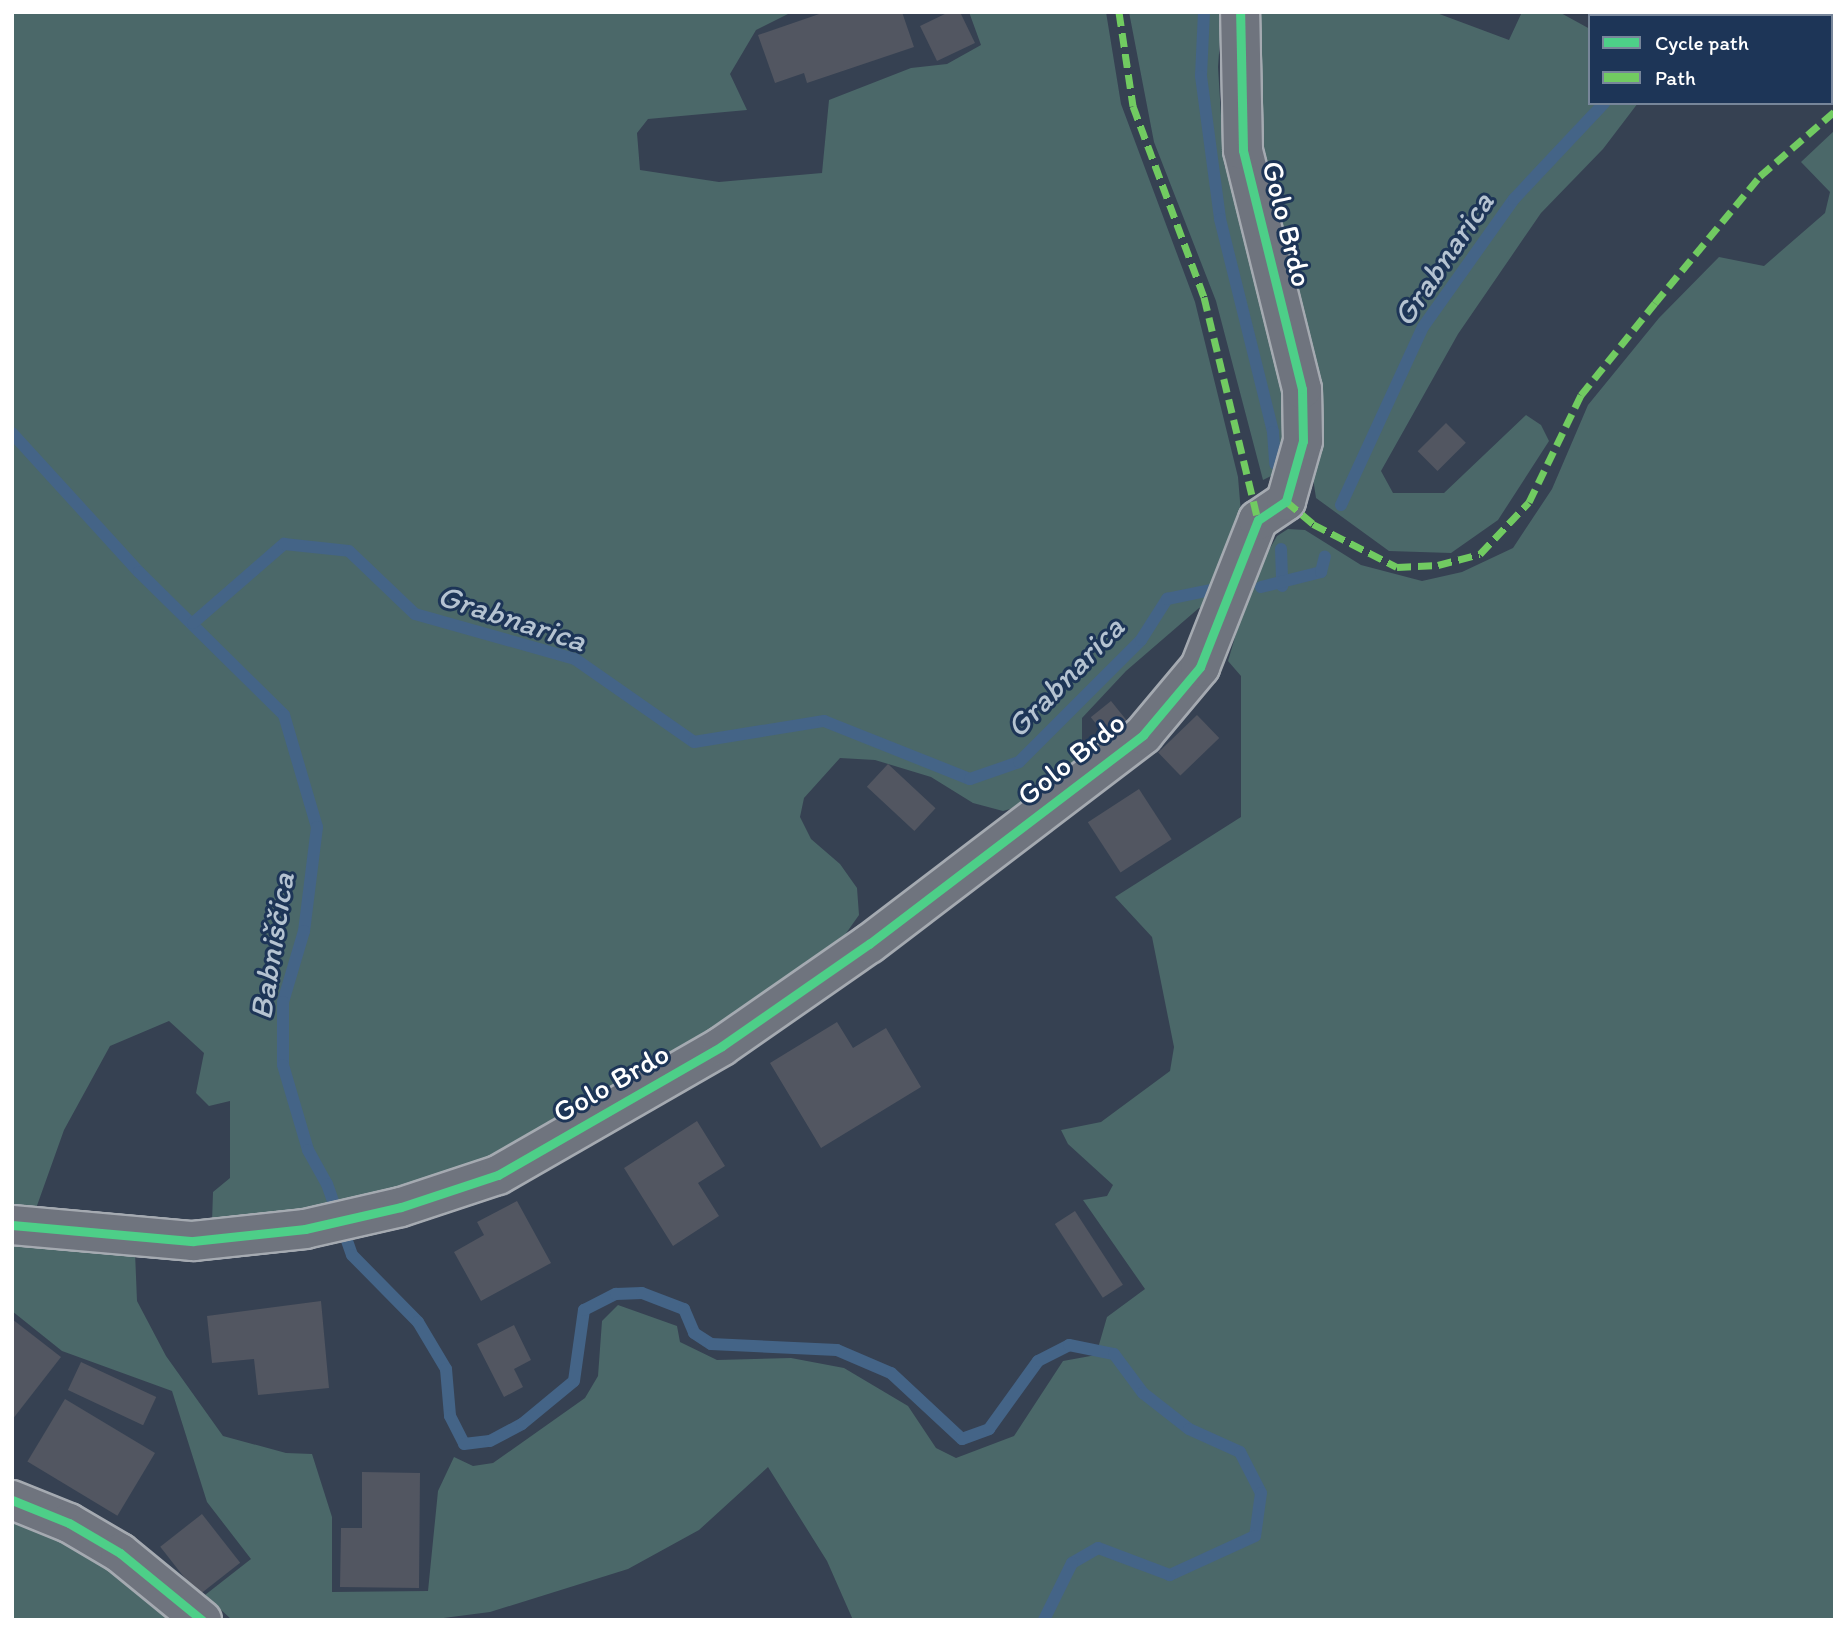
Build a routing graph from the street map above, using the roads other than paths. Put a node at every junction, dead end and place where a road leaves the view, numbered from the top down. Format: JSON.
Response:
{"nodes":[{"id":1,"x":1240,"y":12,"type":"edge"},
{"id":2,"x":12,"y":1225,"type":"edge"},
{"id":3,"x":12,"y":1500,"type":"edge"},
{"id":4,"x":202,"y":1620,"type":"edge"}],
"edges":[{"from":1,"to":2,"type":"street","name":"Golo Brdo"},
{"from":3,"to":4,"type":"street"}]}
